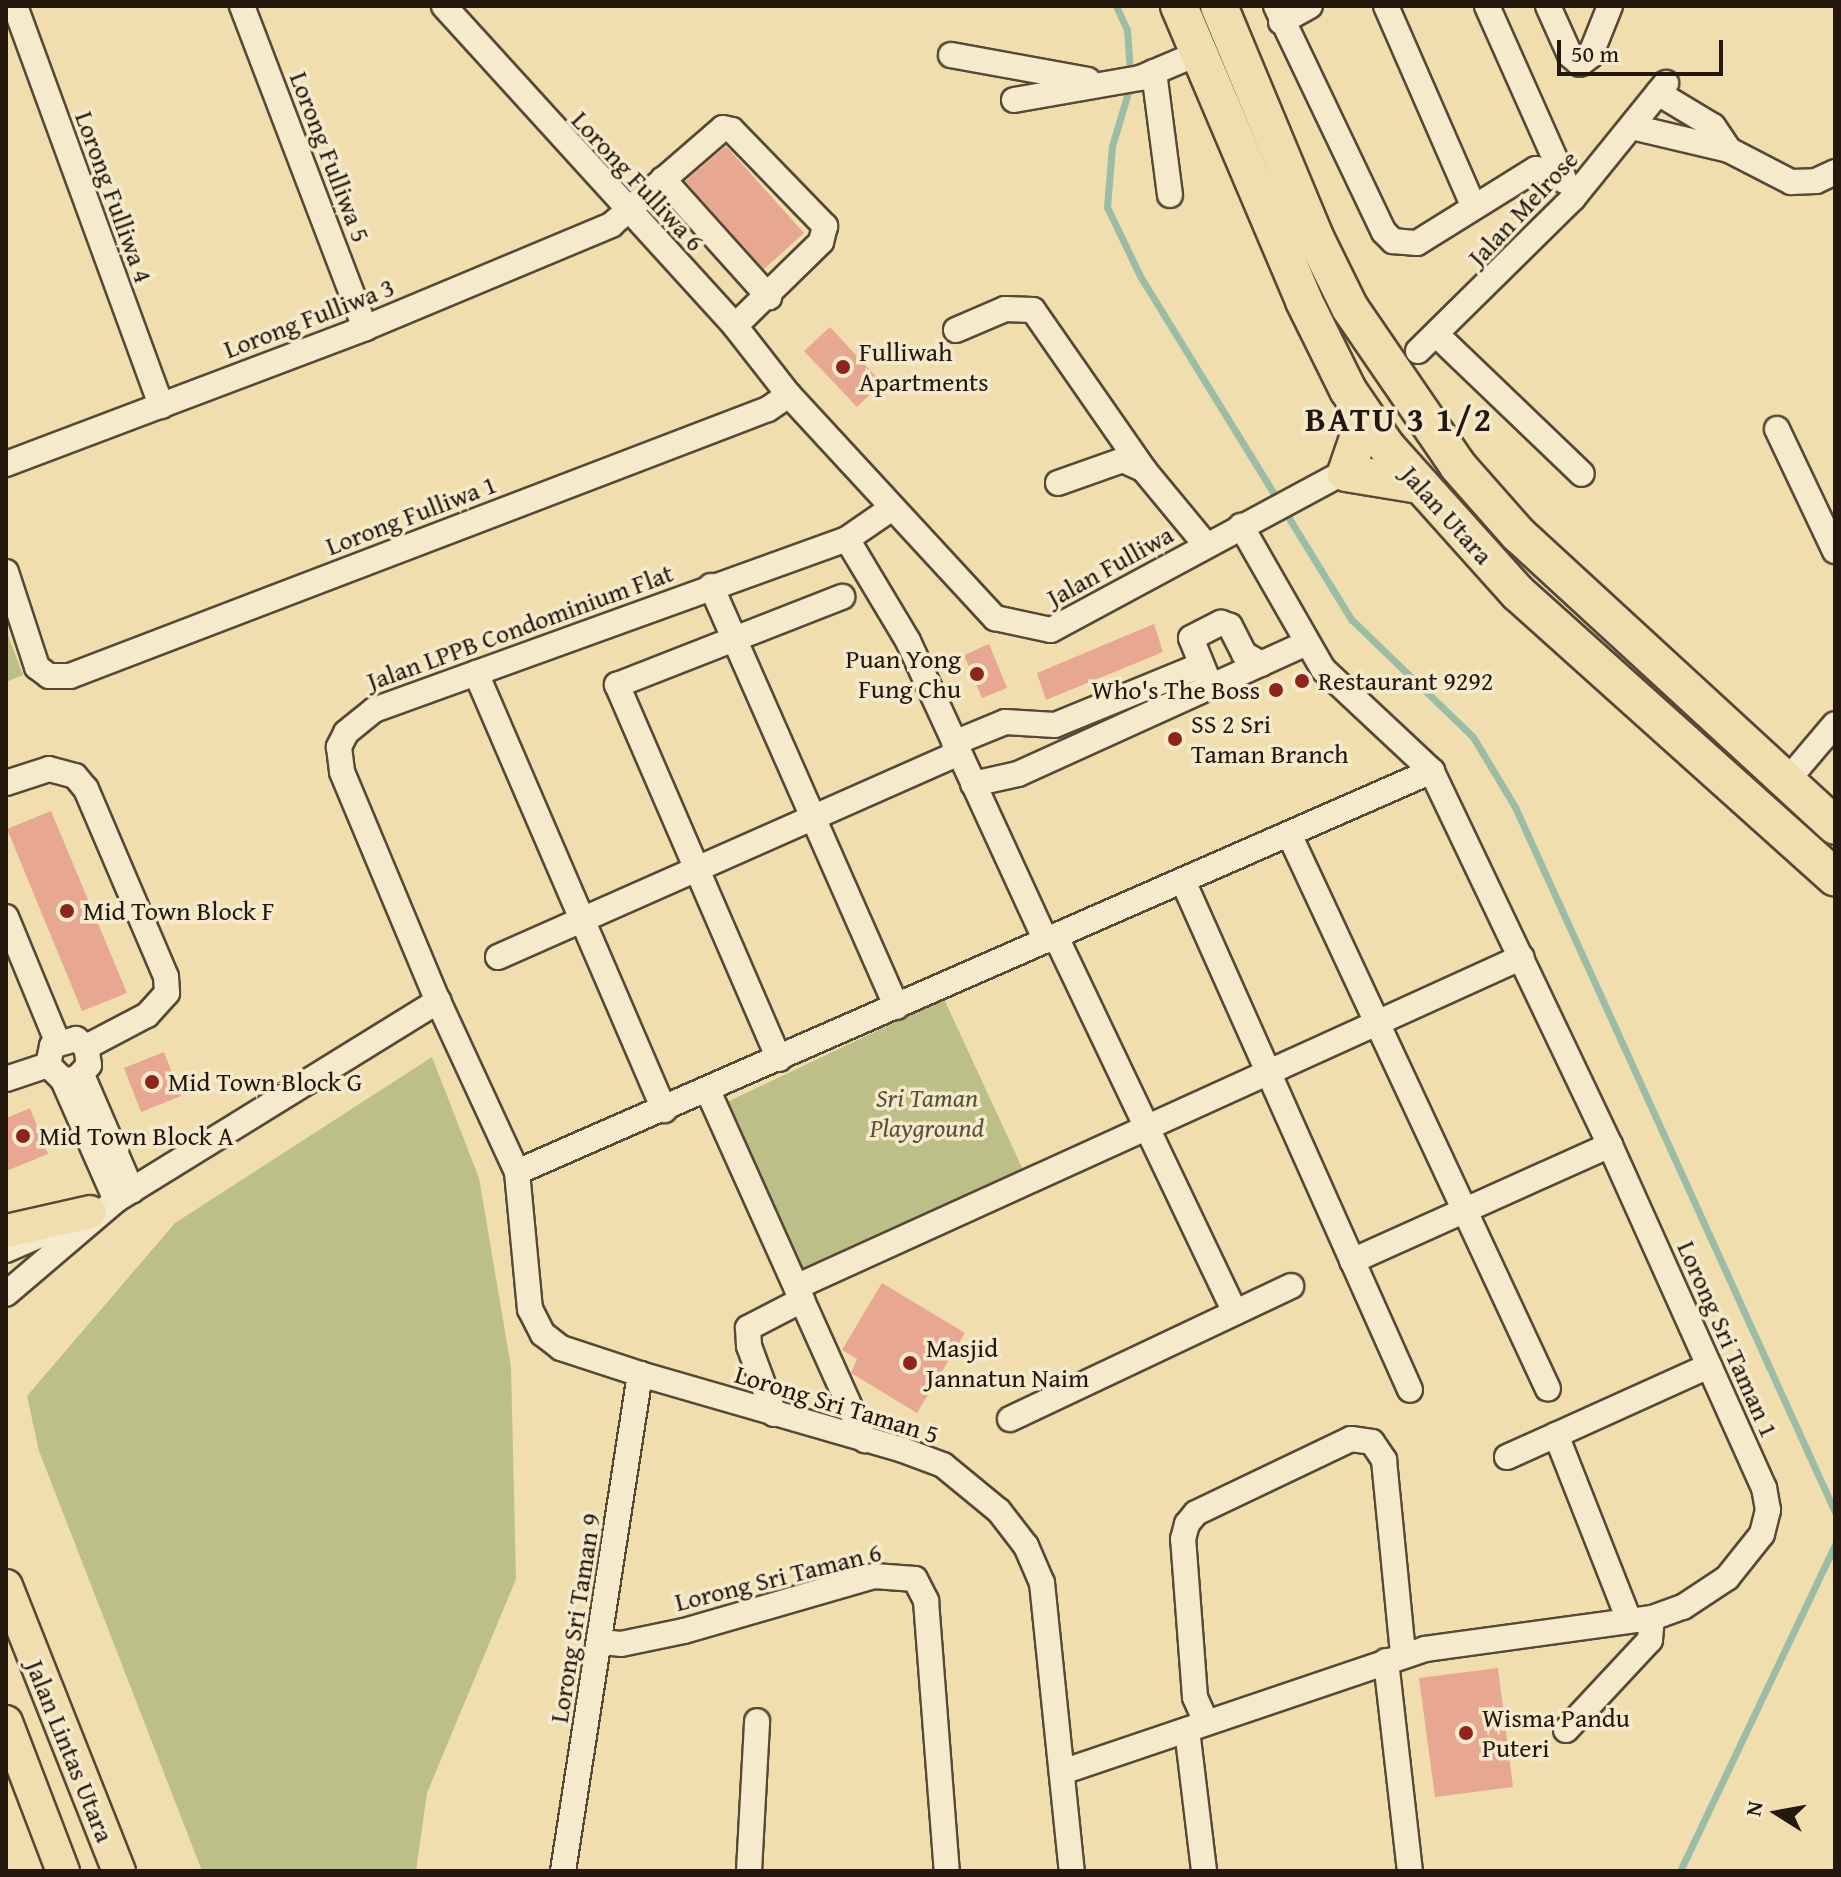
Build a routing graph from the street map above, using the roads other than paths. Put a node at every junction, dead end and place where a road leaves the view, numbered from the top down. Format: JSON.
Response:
{"nodes":[{"id":1,"x":15,"y":6,"type":"edge"},
{"id":2,"x":242,"y":6,"type":"edge"},
{"id":3,"x":444,"y":6,"type":"edge"},
{"id":4,"x":1179,"y":6,"type":"edge"},
{"id":5,"x":1219,"y":6,"type":"edge"},
{"id":6,"x":1310,"y":6,"type":"edge"},
{"id":7,"x":1386,"y":6,"type":"edge"},
{"id":8,"x":1487,"y":6,"type":"edge"},
{"id":9,"x":1548,"y":6,"type":"edge"},
{"id":10,"x":1610,"y":6,"type":"edge"},
{"id":11,"x":1278,"y":14,"type":"edge"},
{"id":12,"x":1199,"y":53,"type":"junction"},
{"id":13,"x":951,"y":55,"type":"dead end"},
{"id":14,"x":1130,"y":79,"type":"junction"},
{"id":15,"x":1014,"y":100,"type":"dead end"},
{"id":16,"x":1632,"y":127,"type":"junction"},
{"id":17,"x":1544,"y":137,"type":"junction"},
{"id":18,"x":1729,"y":150,"type":"junction"},
{"id":19,"x":1835,"y":172,"type":"edge"},
{"id":20,"x":1527,"y":174,"type":"junction"},
{"id":21,"x":1562,"y":175,"type":"junction"},
{"id":22,"x":663,"y":179,"type":"junction"},
{"id":23,"x":1170,"y":195,"type":"dead end"},
{"id":24,"x":1573,"y":198,"type":"junction"},
{"id":25,"x":1474,"y":207,"type":"junction"},
{"id":26,"x":626,"y":211,"type":"junction"},
{"id":27,"x":769,"y":297,"type":"junction"},
{"id":28,"x":1350,"y":308,"type":"junction"},
{"id":29,"x":735,"y":326,"type":"junction"},
{"id":30,"x":365,"y":328,"type":"junction"},
{"id":31,"x":956,"y":330,"type":"dead end"},
{"id":32,"x":1438,"y":336,"type":"junction"},
{"id":33,"x":1418,"y":351,"type":"junction"},
{"id":34,"x":789,"y":395,"type":"junction"},
{"id":35,"x":161,"y":406,"type":"junction"},
{"id":36,"x":1360,"y":409,"type":"junction"},
{"id":37,"x":1429,"y":427,"type":"junction"},
{"id":38,"x":1777,"y":429,"type":"dead end"},
{"id":39,"x":1386,"y":446,"type":"junction"},
{"id":40,"x":6,"y":464,"type":"edge"},
{"id":41,"x":1144,"y":470,"type":"junction"},
{"id":42,"x":1346,"y":473,"type":"junction"},
{"id":43,"x":1582,"y":474,"type":"dead end"},
{"id":44,"x":1058,"y":483,"type":"dead end"},
{"id":45,"x":1419,"y":485,"type":"junction"},
{"id":46,"x":892,"y":508,"type":"junction"},
{"id":47,"x":1241,"y":526,"type":"junction"},
{"id":48,"x":847,"y":539,"type":"junction"},
{"id":49,"x":1206,"y":545,"type":"junction"},
{"id":50,"x":1835,"y":551,"type":"edge"},
{"id":51,"x":6,"y":572,"type":"edge"},
{"id":52,"x":711,"y":586,"type":"junction"},
{"id":53,"x":842,"y":597,"type":"dead end"},
{"id":54,"x":734,"y":638,"type":"junction"},
{"id":55,"x":1305,"y":644,"type":"junction"},
{"id":56,"x":1261,"y":664,"type":"junction"},
{"id":57,"x":476,"y":673,"type":"junction"},
{"id":58,"x":1206,"y":675,"type":"junction"},
{"id":59,"x":1835,"y":724,"type":"edge"},
{"id":60,"x":957,"y":748,"type":"junction"},
{"id":61,"x":1432,"y":771,"type":"junction"},
{"id":62,"x":6,"y":783,"type":"edge"},
{"id":63,"x":1785,"y":783,"type":"junction"},
{"id":64,"x":973,"y":784,"type":"junction"},
{"id":65,"x":814,"y":818,"type":"junction"},
{"id":66,"x":1835,"y":826,"type":"edge"},
{"id":67,"x":1289,"y":834,"type":"junction"},
{"id":68,"x":696,"y":870,"type":"junction"},
{"id":69,"x":1835,"y":877,"type":"edge"},
{"id":70,"x":1183,"y":881,"type":"junction"},
{"id":71,"x":6,"y":917,"type":"edge"},
{"id":72,"x":582,"y":920,"type":"junction"},
{"id":73,"x":1051,"y":939,"type":"junction"},
{"id":74,"x":498,"y":957,"type":"dead end"},
{"id":75,"x":1522,"y":957,"type":"junction"},
{"id":76,"x":438,"y":1001,"type":"junction"},
{"id":77,"x":897,"y":1007,"type":"junction"},
{"id":78,"x":1377,"y":1023,"type":"junction"},
{"id":79,"x":57,"y":1041,"type":"junction"},
{"id":80,"x":86,"y":1047,"type":"junction"},
{"id":81,"x":779,"y":1059,"type":"junction"},
{"id":82,"x":1268,"y":1072,"type":"junction"},
{"id":83,"x":64,"y":1073,"type":"junction"},
{"id":84,"x":6,"y":1079,"type":"edge"},
{"id":85,"x":708,"y":1091,"type":"junction"},
{"id":86,"x":664,"y":1110,"type":"junction"},
{"id":87,"x":1150,"y":1126,"type":"junction"},
{"id":88,"x":1610,"y":1145,"type":"junction"},
{"id":89,"x":517,"y":1172,"type":"junction"},
{"id":90,"x":112,"y":1202,"type":"junction"},
{"id":91,"x":1465,"y":1211,"type":"junction"},
{"id":92,"x":6,"y":1231,"type":"edge"},
{"id":93,"x":6,"y":1250,"type":"edge"},
{"id":94,"x":1352,"y":1261,"type":"junction"},
{"id":95,"x":1291,"y":1286,"type":"dead end"},
{"id":96,"x":799,"y":1293,"type":"junction"},
{"id":97,"x":6,"y":1294,"type":"edge"},
{"id":98,"x":1235,"y":1312,"type":"junction"},
{"id":99,"x":1709,"y":1366,"type":"junction"},
{"id":100,"x":640,"y":1374,"type":"junction"},
{"id":101,"x":1548,"y":1389,"type":"dead end"},
{"id":102,"x":1410,"y":1390,"type":"dead end"},
{"id":103,"x":774,"y":1414,"type":"junction"},
{"id":104,"x":1010,"y":1419,"type":"dead end"},
{"id":105,"x":1556,"y":1435,"type":"junction"},
{"id":106,"x":865,"y":1440,"type":"junction"},
{"id":107,"x":1507,"y":1457,"type":"dead end"},
{"id":108,"x":6,"y":1586,"type":"edge"},
{"id":109,"x":1640,"y":1619,"type":"junction"},
{"id":110,"x":600,"y":1642,"type":"junction"},
{"id":111,"x":1394,"y":1658,"type":"junction"},
{"id":112,"x":757,"y":1721,"type":"dead end"},
{"id":113,"x":6,"y":1722,"type":"edge"},
{"id":114,"x":1196,"y":1726,"type":"junction"},
{"id":115,"x":1566,"y":1730,"type":"dead end"},
{"id":116,"x":1062,"y":1772,"type":"junction"},
{"id":117,"x":63,"y":1871,"type":"edge"},
{"id":118,"x":119,"y":1871,"type":"edge"},
{"id":119,"x":563,"y":1871,"type":"edge"},
{"id":120,"x":749,"y":1871,"type":"edge"},
{"id":121,"x":947,"y":1871,"type":"edge"},
{"id":122,"x":1072,"y":1871,"type":"edge"},
{"id":123,"x":1204,"y":1871,"type":"edge"},
{"id":124,"x":1410,"y":1871,"type":"edge"}],
"edges":[{"from":1,"to":35,"type":"street","name":"Lorong Fulliwa 4"},
{"from":2,"to":30,"type":"street","name":"Lorong Fulliwa 5"},
{"from":3,"to":26,"type":"street","name":"Lorong Fulliwa 6"},
{"from":4,"to":12,"type":"highway","name":"Jalan Utara"},
{"from":5,"to":28,"type":"highway","name":"Jalan Utara"},
{"from":6,"to":11,"type":"street"},
{"from":7,"to":25,"type":"street"},
{"from":8,"to":17,"type":"street"},
{"from":9,"to":10,"type":"street"},
{"from":11,"to":25,"type":"street"},
{"from":12,"to":14,"type":"street"},
{"from":12,"to":36,"type":"highway","name":"Jalan Utara"},
{"from":13,"to":14,"type":"street"},
{"from":14,"to":15,"type":"street"},
{"from":14,"to":23,"type":"street"},
{"from":16,"to":18,"type":"street"},
{"from":16,"to":18,"type":"street","name":"Jalan Melrose"},
{"from":16,"to":24,"type":"street","name":"Jalan Melrose"},
{"from":17,"to":20,"type":"street"},
{"from":17,"to":21,"type":"street"},
{"from":18,"to":19,"type":"street","name":"Jalan Melrose"},
{"from":20,"to":21,"type":"street"},
{"from":20,"to":25,"type":"street"},
{"from":21,"to":24,"type":"street"},
{"from":22,"to":26,"type":"street","name":"Lorong Fulliwa 3"},
{"from":22,"to":27,"type":"street"},
{"from":22,"to":27,"type":"street","name":"Lorong Fulliwa 3"},
{"from":24,"to":32,"type":"street","name":"Jalan Melrose"},
{"from":26,"to":29,"type":"street","name":"Lorong Fulliwa 6"},
{"from":26,"to":30,"type":"street","name":"Lorong Fulliwa 3"},
{"from":27,"to":29,"type":"street"},
{"from":28,"to":33,"type":"street"},
{"from":28,"to":37,"type":"highway","name":"Jalan Utara"},
{"from":28,"to":39,"type":"highway"},
{"from":29,"to":34,"type":"street","name":"Lorong Fulliwa 6"},
{"from":30,"to":35,"type":"street","name":"Lorong Fulliwa 3"},
{"from":31,"to":41,"type":"street"},
{"from":32,"to":33,"type":"street","name":"Jalan Melrose"},
{"from":32,"to":43,"type":"street"},
{"from":33,"to":37,"type":"street"},
{"from":34,"to":46,"type":"street","name":"Jalan Fulliwa"},
{"from":34,"to":51,"type":"street","name":"Lorong Fulliwa 1"},
{"from":35,"to":40,"type":"street","name":"Lorong Fulliwa 3"},
{"from":36,"to":39,"type":"highway","name":"Jalan Utara"},
{"from":36,"to":42,"type":"highway"},
{"from":37,"to":63,"type":"highway","name":"Jalan Utara"},
{"from":38,"to":50,"type":"street"},
{"from":39,"to":42,"type":"street","name":"Jalan Fulliwa"},
{"from":39,"to":45,"type":"highway","name":"Jalan Utara"},
{"from":41,"to":44,"type":"street"},
{"from":41,"to":49,"type":"street"},
{"from":42,"to":45,"type":"highway"},
{"from":42,"to":47,"type":"street","name":"Jalan Fulliwa"},
{"from":45,"to":69,"type":"highway","name":"Jalan Utara"},
{"from":46,"to":48,"type":"street","name":"Jalan LPPB Condominium Flat"},
{"from":46,"to":49,"type":"street","name":"Jalan Fulliwa"},
{"from":47,"to":49,"type":"street","name":"Jalan Fulliwa"},
{"from":47,"to":55,"type":"street","name":"Lorong Sri Taman 1"},
{"from":48,"to":52,"type":"street","name":"Jalan LPPB Condominium Flat"},
{"from":48,"to":60,"type":"street"},
{"from":52,"to":54,"type":"street"},
{"from":52,"to":57,"type":"street","name":"Jalan LPPB Condominium Flat"},
{"from":53,"to":54,"type":"street"},
{"from":54,"to":65,"type":"street"},
{"from":54,"to":68,"type":"street"},
{"from":55,"to":56,"type":"street"},
{"from":55,"to":61,"type":"street","name":"Lorong Sri Taman 1"},
{"from":56,"to":58,"type":"street"},
{"from":56,"to":58,"type":"street"},
{"from":57,"to":72,"type":"street"},
{"from":57,"to":76,"type":"street","name":"Jalan LPPB Condominium Flat"},
{"from":58,"to":60,"type":"street"},
{"from":58,"to":64,"type":"street"},
{"from":59,"to":63,"type":"street"},
{"from":60,"to":64,"type":"street"},
{"from":60,"to":65,"type":"street"},
{"from":61,"to":67,"type":"street"},
{"from":61,"to":75,"type":"street","name":"Lorong Sri Taman 1"},
{"from":62,"to":80,"type":"street"},
{"from":63,"to":66,"type":"highway","name":"Jalan Utara"},
{"from":64,"to":73,"type":"street"},
{"from":65,"to":68,"type":"street"},
{"from":65,"to":77,"type":"street"},
{"from":67,"to":70,"type":"street"},
{"from":67,"to":78,"type":"street"},
{"from":68,"to":72,"type":"street"},
{"from":68,"to":81,"type":"street"},
{"from":70,"to":73,"type":"street"},
{"from":70,"to":82,"type":"street"},
{"from":71,"to":79,"type":"street"},
{"from":72,"to":74,"type":"street"},
{"from":72,"to":86,"type":"street"},
{"from":73,"to":77,"type":"street"},
{"from":73,"to":87,"type":"street"},
{"from":75,"to":78,"type":"street"},
{"from":75,"to":88,"type":"street","name":"Lorong Sri Taman 1"},
{"from":76,"to":89,"type":"street","name":"Jalan LPPB Condominium Flat"},
{"from":76,"to":90,"type":"street"},
{"from":77,"to":81,"type":"street"},
{"from":78,"to":82,"type":"street"},
{"from":78,"to":91,"type":"street"},
{"from":79,"to":80,"type":"street"},
{"from":79,"to":83,"type":"street"},
{"from":80,"to":83,"type":"street"},
{"from":81,"to":85,"type":"street"},
{"from":82,"to":87,"type":"street"},
{"from":82,"to":94,"type":"street"},
{"from":83,"to":84,"type":"street"},
{"from":83,"to":90,"type":"street"},
{"from":85,"to":86,"type":"street"},
{"from":85,"to":96,"type":"street"},
{"from":86,"to":89,"type":"street"},
{"from":87,"to":96,"type":"street"},
{"from":87,"to":98,"type":"street"},
{"from":88,"to":91,"type":"street"},
{"from":88,"to":99,"type":"street","name":"Lorong Sri Taman 1"},
{"from":89,"to":100,"type":"street","name":"Lorong Sri Taman 5"},
{"from":90,"to":92,"type":"main road"},
{"from":90,"to":93,"type":"street"},
{"from":90,"to":97,"type":"street"},
{"from":91,"to":94,"type":"street"},
{"from":91,"to":101,"type":"street"},
{"from":94,"to":102,"type":"street"},
{"from":95,"to":98,"type":"street"},
{"from":96,"to":103,"type":"street"},
{"from":96,"to":106,"type":"street"},
{"from":98,"to":104,"type":"street"},
{"from":99,"to":105,"type":"street"},
{"from":99,"to":109,"type":"street","name":"Lorong Sri Taman 1"},
{"from":100,"to":103,"type":"street","name":"Lorong Sri Taman 5"},
{"from":100,"to":110,"type":"street","name":"Lorong Sri Taman 9"},
{"from":103,"to":106,"type":"street","name":"Lorong Sri Taman 5"},
{"from":105,"to":107,"type":"street"},
{"from":105,"to":109,"type":"street"},
{"from":106,"to":116,"type":"street","name":"Lorong Sri Taman 5"},
{"from":108,"to":118,"type":"main road","name":"Jalan Lintas Utara"},
{"from":109,"to":111,"type":"street","name":"Lorong Sri Taman 1"},
{"from":109,"to":115,"type":"street"},
{"from":110,"to":119,"type":"street","name":"Lorong Sri Taman 9"},
{"from":110,"to":121,"type":"street","name":"Lorong Sri Taman 6"},
{"from":111,"to":114,"type":"street","name":"Lorong Sri Taman 1"},
{"from":111,"to":114,"type":"street"},
{"from":111,"to":124,"type":"street"},
{"from":112,"to":120,"type":"street"},
{"from":113,"to":117,"type":"main road","name":"Jalan Lintas Utara"},
{"from":114,"to":116,"type":"street","name":"Lorong Sri Taman 1"},
{"from":114,"to":123,"type":"street"},
{"from":116,"to":122,"type":"street","name":"Lorong Sri Taman 5"}]}
